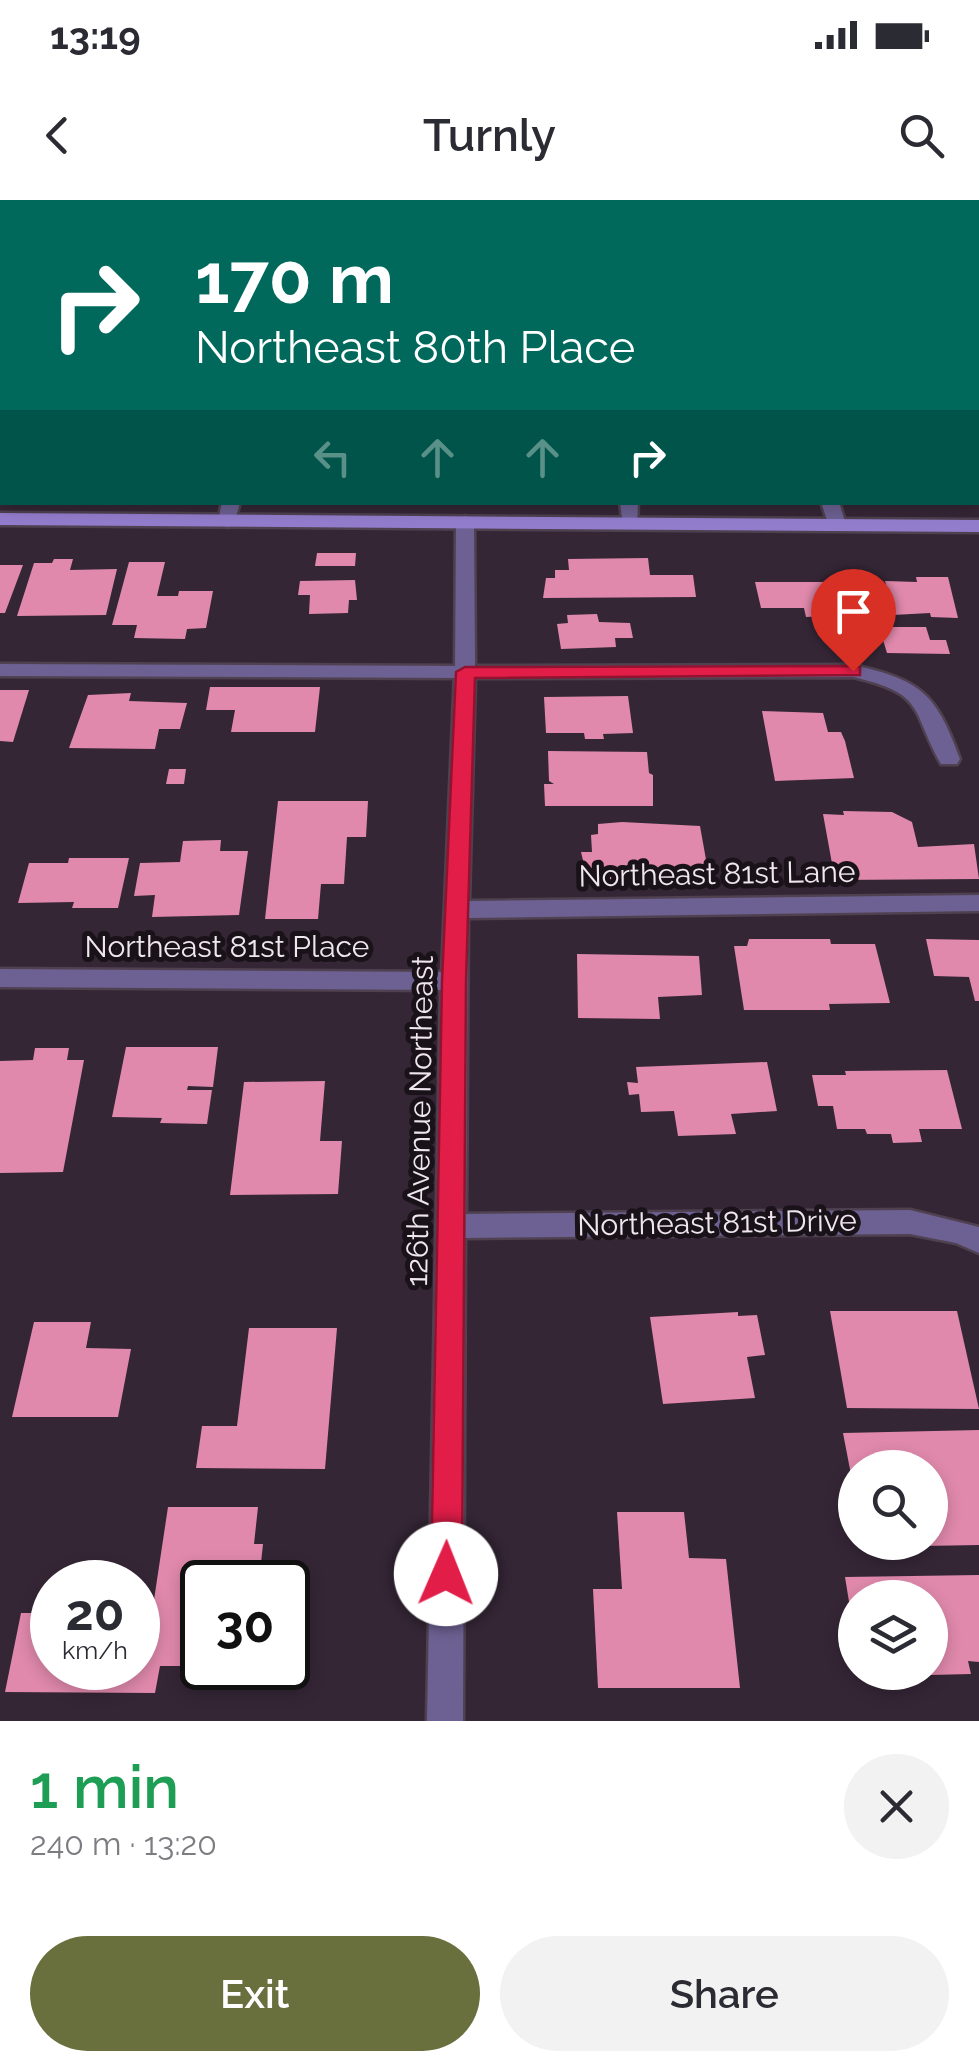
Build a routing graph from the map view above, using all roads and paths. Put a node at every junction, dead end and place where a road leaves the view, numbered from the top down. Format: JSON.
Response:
{"nodes":[{"id":1,"x":629,"y":505,"type":"edge"},
{"id":2,"x":831,"y":505,"type":"edge"},
{"id":3,"x":229,"y":512,"type":"edge"},
{"id":4,"x":0,"y":519,"type":"edge"},
{"id":5,"x":465,"y":522,"type":"junction"},
{"id":6,"x":630,"y":523,"type":"junction"},
{"id":7,"x":836,"y":525,"type":"junction"},
{"id":8,"x":979,"y":526,"type":"edge"},
{"id":9,"x":0,"y":670,"type":"edge"},
{"id":10,"x":465,"y":672,"type":"junction"},
{"id":11,"x":949,"y":759,"type":"dead end"},
{"id":12,"x":979,"y":903,"type":"edge"},
{"id":13,"x":456,"y":910,"type":"junction"},
{"id":14,"x":0,"y":978,"type":"edge"},
{"id":15,"x":454,"y":981,"type":"junction"},
{"id":16,"x":450,"y":1226,"type":"junction"},
{"id":17,"x":979,"y":1241,"type":"edge"},
{"id":18,"x":445,"y":1721,"type":"edge"}],
"edges":[{"from":1,"to":6,"type":"street"},
{"from":2,"to":7,"type":"street"},
{"from":3,"to":4,"type":"street"},
{"from":3,"to":5,"type":"street"},
{"from":5,"to":6,"type":"street"},
{"from":5,"to":10,"type":"street","name":"126th Avenue Northeast"},
{"from":6,"to":7,"type":"street"},
{"from":7,"to":8,"type":"street"},
{"from":9,"to":10,"type":"street"},
{"from":10,"to":11,"type":"street"},
{"from":10,"to":13,"type":"street","name":"126th Avenue Northeast"},
{"from":12,"to":13,"type":"street","name":"Northeast 81st Lane"},
{"from":13,"to":15,"type":"street","name":"126th Avenue Northeast"},
{"from":14,"to":15,"type":"street","name":"Northeast 81st Place"},
{"from":15,"to":16,"type":"street","name":"126th Avenue Northeast"},
{"from":16,"to":17,"type":"street","name":"Northeast 81st Drive"},
{"from":16,"to":18,"type":"street","name":"126th Avenue Northeast"}]}
